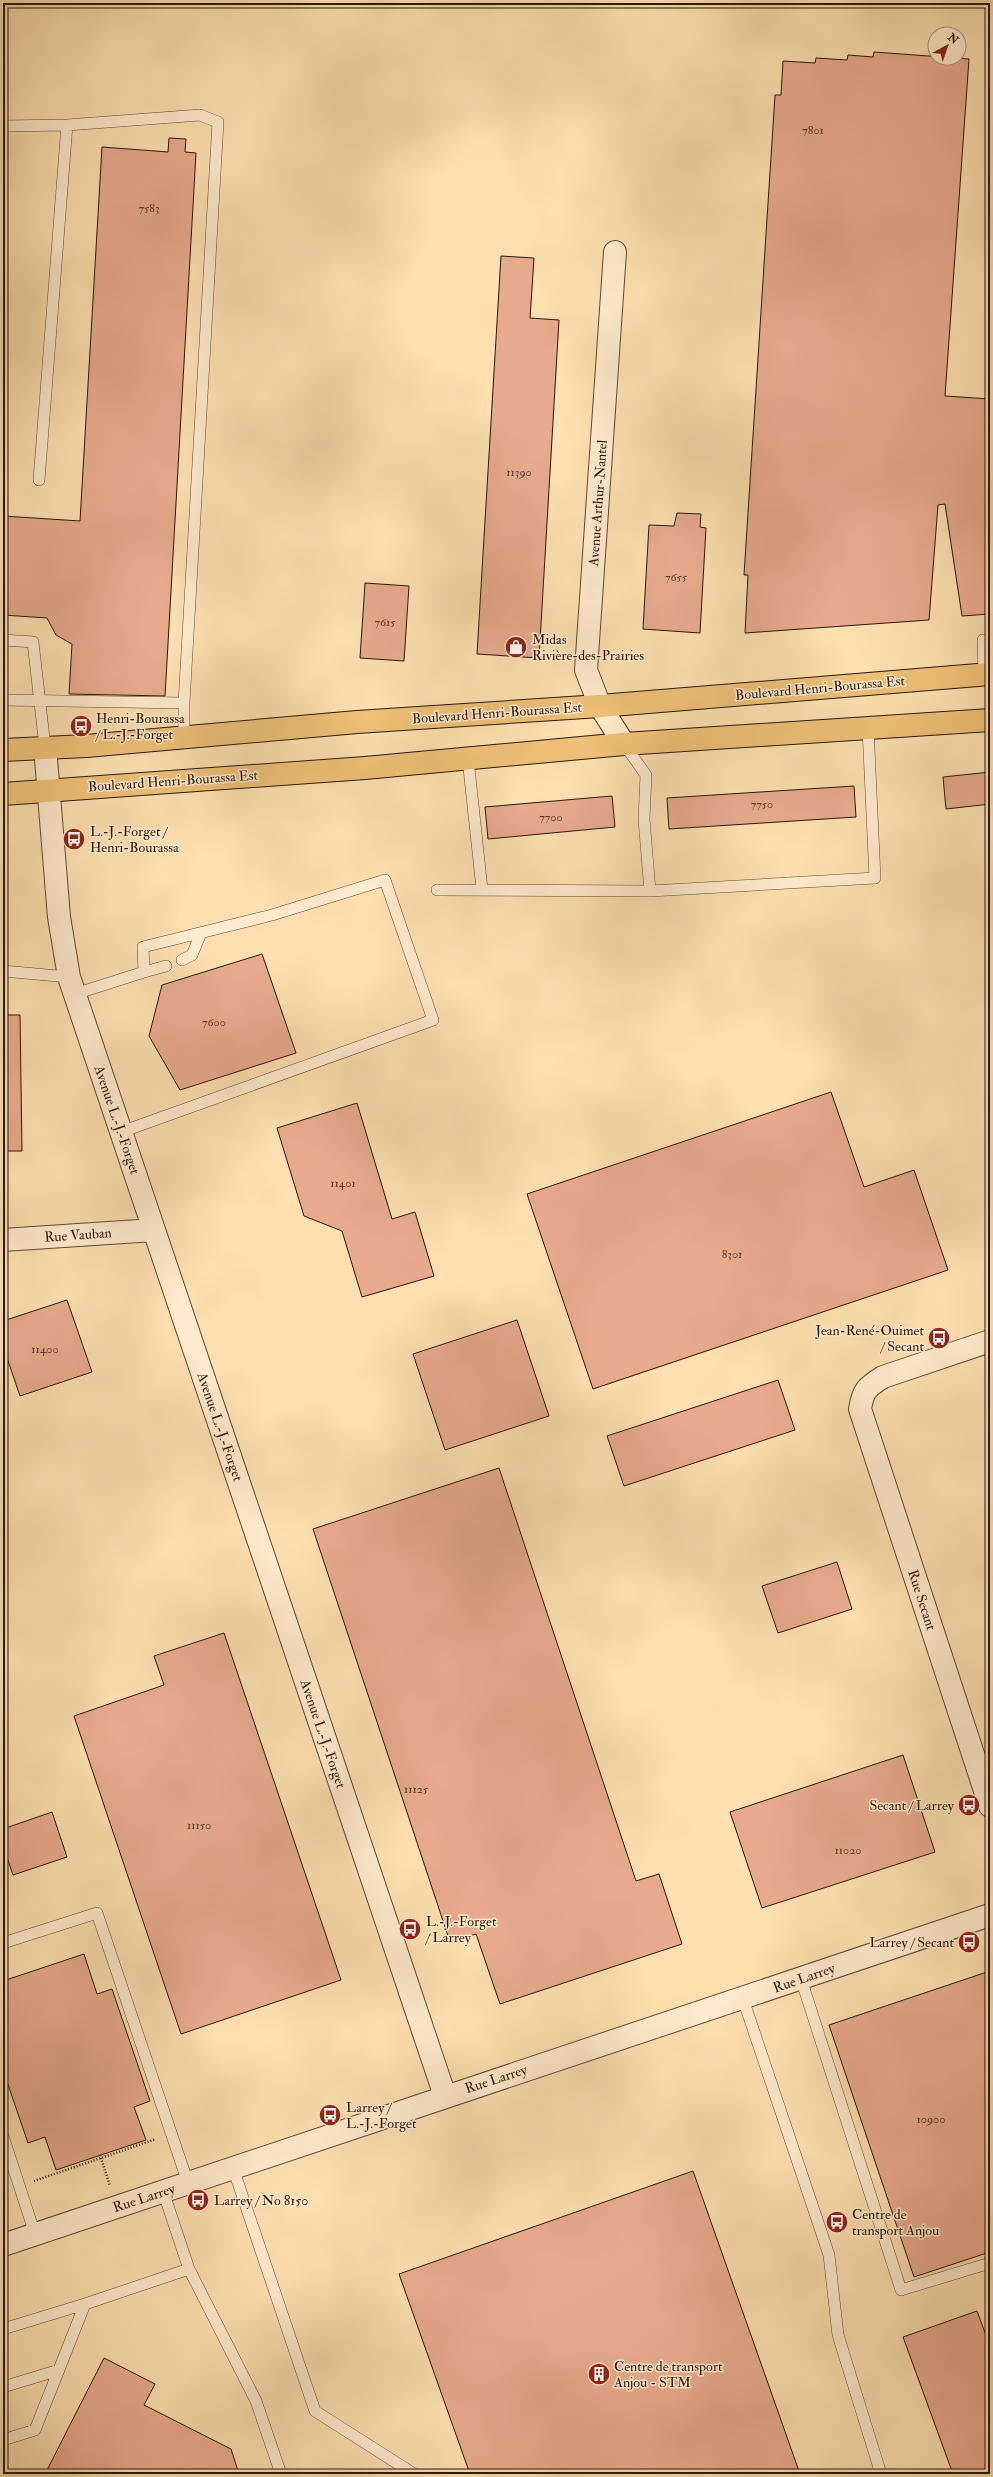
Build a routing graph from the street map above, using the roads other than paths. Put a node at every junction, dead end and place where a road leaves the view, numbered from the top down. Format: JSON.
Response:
{"nodes":[{"id":1,"x":67,"y":125,"type":"junction"},
{"id":2,"x":3,"y":126,"type":"edge"},
{"id":3,"x":615,"y":252,"type":"dead end"},
{"id":4,"x":39,"y":480,"type":"dead end"},
{"id":5,"x":3,"y":640,"type":"edge"},
{"id":6,"x":990,"y":640,"type":"edge"},
{"id":7,"x":987,"y":674,"type":"edge"},
{"id":8,"x":3,"y":700,"type":"edge"},
{"id":9,"x":39,"y":701,"type":"junction"},
{"id":10,"x":184,"y":703,"type":"junction"},
{"id":11,"x":600,"y":706,"type":"junction"},
{"id":12,"x":990,"y":720,"type":"edge"},
{"id":13,"x":868,"y":728,"type":"junction"},
{"id":14,"x":184,"y":737,"type":"junction"},
{"id":15,"x":624,"y":744,"type":"junction"},
{"id":16,"x":44,"y":747,"type":"junction"},
{"id":17,"x":3,"y":750,"type":"edge"},
{"id":18,"x":468,"y":759,"type":"junction"},
{"id":19,"x":49,"y":789,"type":"junction"},
{"id":20,"x":3,"y":794,"type":"edge"},
{"id":21,"x":482,"y":889,"type":"junction"},
{"id":22,"x":437,"y":890,"type":"dead end"},
{"id":23,"x":650,"y":891,"type":"junction"},
{"id":24,"x":201,"y":933,"type":"junction"},
{"id":25,"x":182,"y":960,"type":"dead end"},
{"id":26,"x":166,"y":966,"type":"dead end"},
{"id":27,"x":3,"y":971,"type":"edge"},
{"id":28,"x":144,"y":972,"type":"junction"},
{"id":29,"x":72,"y":985,"type":"junction"},
{"id":30,"x":121,"y":1132,"type":"junction"},
{"id":31,"x":154,"y":1230,"type":"junction"},
{"id":32,"x":3,"y":1240,"type":"edge"},
{"id":33,"x":990,"y":1341,"type":"edge"},
{"id":34,"x":990,"y":1806,"type":"edge"},
{"id":35,"x":990,"y":1915,"type":"edge"},
{"id":36,"x":3,"y":1943,"type":"edge"},
{"id":37,"x":801,"y":1979,"type":"junction"},
{"id":38,"x":742,"y":1999,"type":"junction"},
{"id":39,"x":445,"y":2096,"type":"junction"},
{"id":40,"x":3,"y":2136,"type":"edge"},
{"id":41,"x":233,"y":2168,"type":"junction"},
{"id":42,"x":188,"y":2183,"type":"junction"},
{"id":43,"x":163,"y":2191,"type":"junction"},
{"id":44,"x":35,"y":2234,"type":"junction"},
{"id":45,"x":3,"y":2245,"type":"edge"},
{"id":46,"x":990,"y":2262,"type":"edge"},
{"id":47,"x":189,"y":2269,"type":"junction"},
{"id":48,"x":85,"y":2304,"type":"junction"},
{"id":49,"x":3,"y":2329,"type":"edge"},
{"id":50,"x":59,"y":2370,"type":"junction"},
{"id":51,"x":3,"y":2387,"type":"edge"},
{"id":52,"x":3,"y":2440,"type":"edge"},
{"id":53,"x":281,"y":2474,"type":"edge"},
{"id":54,"x":414,"y":2474,"type":"edge"},
{"id":55,"x":881,"y":2474,"type":"edge"}],
"edges":[{"from":1,"to":2,"type":"lane"},
{"from":1,"to":4,"type":"lane"},
{"from":1,"to":10,"type":"lane"},
{"from":3,"to":11,"type":"street","name":"Avenue Arthur-Nantel"},
{"from":5,"to":9,"type":"lane"},
{"from":6,"to":7,"type":"lane"},
{"from":7,"to":11,"type":"main road","name":"Boulevard Henri-Bourassa Est"},
{"from":8,"to":9,"type":"lane"},
{"from":9,"to":10,"type":"lane"},
{"from":9,"to":16,"type":"lane"},
{"from":10,"to":14,"type":"lane"},
{"from":11,"to":14,"type":"main road","name":"Boulevard Henri-Bourassa Est"},
{"from":11,"to":15,"type":"street","name":"Avenue Arthur-Nantel"},
{"from":12,"to":13,"type":"main road","name":"Boulevard Henri-Bourassa Est"},
{"from":13,"to":15,"type":"main road","name":"Boulevard Henri-Bourassa Est"},
{"from":13,"to":23,"type":"lane"},
{"from":14,"to":16,"type":"main road","name":"Boulevard Henri-Bourassa Est"},
{"from":15,"to":18,"type":"main road","name":"Boulevard Henri-Bourassa Est"},
{"from":15,"to":23,"type":"lane"},
{"from":16,"to":17,"type":"main road","name":"Boulevard Henri-Bourassa Est"},
{"from":16,"to":19,"type":"street","name":"Avenue L.-J.-Forget"},
{"from":18,"to":19,"type":"main road","name":"Boulevard Henri-Bourassa Est"},
{"from":18,"to":21,"type":"lane"},
{"from":19,"to":20,"type":"main road","name":"Boulevard Henri-Bourassa Est"},
{"from":19,"to":29,"type":"street","name":"Avenue L.-J.-Forget"},
{"from":21,"to":22,"type":"lane"},
{"from":21,"to":23,"type":"lane"},
{"from":24,"to":25,"type":"lane"},
{"from":24,"to":28,"type":"lane"},
{"from":24,"to":30,"type":"lane"},
{"from":26,"to":28,"type":"lane"},
{"from":27,"to":29,"type":"lane"},
{"from":28,"to":29,"type":"lane"},
{"from":29,"to":30,"type":"street","name":"Avenue L.-J.-Forget"},
{"from":30,"to":31,"type":"street","name":"Avenue L.-J.-Forget"},
{"from":31,"to":32,"type":"street","name":"Rue Vauban"},
{"from":31,"to":39,"type":"street","name":"Avenue L.-J.-Forget"},
{"from":33,"to":34,"type":"street","name":"Rue Secant"},
{"from":35,"to":37,"type":"street","name":"Rue Larrey"},
{"from":36,"to":42,"type":"lane"},
{"from":37,"to":38,"type":"street","name":"Rue Larrey"},
{"from":37,"to":46,"type":"lane"},
{"from":38,"to":39,"type":"street","name":"Rue Larrey"},
{"from":38,"to":55,"type":"lane"},
{"from":39,"to":41,"type":"street","name":"Rue Larrey"},
{"from":40,"to":44,"type":"lane"},
{"from":41,"to":42,"type":"street","name":"Rue Larrey"},
{"from":41,"to":54,"type":"lane"},
{"from":42,"to":43,"type":"street","name":"Rue Larrey"},
{"from":43,"to":44,"type":"street","name":"Rue Larrey"},
{"from":43,"to":47,"type":"lane"},
{"from":44,"to":45,"type":"street","name":"Rue Larrey"},
{"from":47,"to":48,"type":"lane"},
{"from":47,"to":53,"type":"lane"},
{"from":48,"to":49,"type":"lane"},
{"from":48,"to":50,"type":"lane"},
{"from":50,"to":51,"type":"lane"},
{"from":50,"to":52,"type":"lane"}]}
